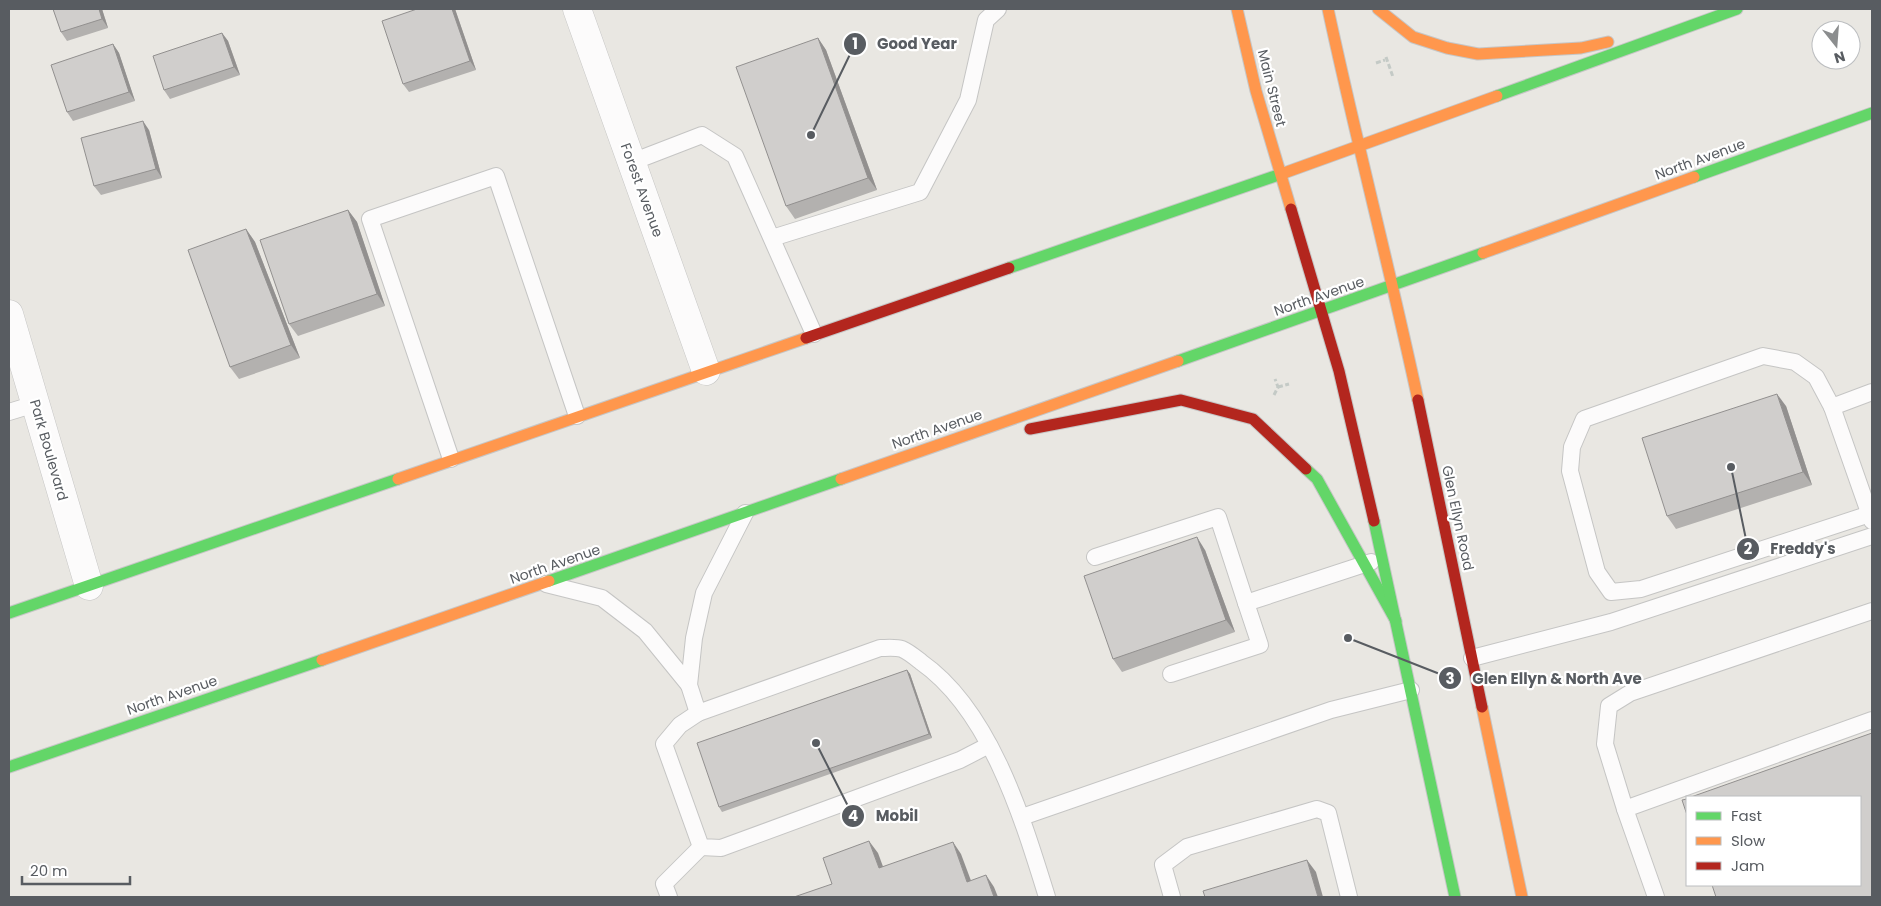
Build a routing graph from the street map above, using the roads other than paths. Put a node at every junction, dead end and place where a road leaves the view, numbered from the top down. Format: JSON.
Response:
{"nodes":[{"id":1,"x":577,"y":9,"type":"edge"},
{"id":2,"x":1237,"y":9,"type":"edge"},
{"id":3,"x":1328,"y":9,"type":"edge"},
{"id":4,"x":1378,"y":9,"type":"edge"},
{"id":5,"x":1737,"y":9,"type":"edge"},
{"id":6,"x":990,"y":12,"type":"edge"},
{"id":7,"x":1712,"y":18,"type":"junction"},
{"id":8,"x":1872,"y":112,"type":"edge"},
{"id":9,"x":1358,"y":147,"type":"junction"},
{"id":10,"x":632,"y":162,"type":"junction"},
{"id":11,"x":1280,"y":174,"type":"junction"},
{"id":12,"x":772,"y":238,"type":"junction"},
{"id":13,"x":1394,"y":286,"type":"junction"},
{"id":14,"x":1322,"y":311,"type":"junction"},
{"id":15,"x":9,"y":314,"type":"edge"},
{"id":16,"x":814,"y":334,"type":"junction"},
{"id":17,"x":706,"y":371,"type":"junction"},
{"id":18,"x":1872,"y":392,"type":"edge"},
{"id":19,"x":35,"y":404,"type":"junction"},
{"id":20,"x":1832,"y":407,"type":"junction"},
{"id":21,"x":9,"y":412,"type":"edge"},
{"id":22,"x":577,"y":416,"type":"junction"},
{"id":23,"x":1016,"y":432,"type":"dead end"},
{"id":24,"x":988,"y":440,"type":"dead end"},
{"id":25,"x":451,"y":459,"type":"junction"},
{"id":26,"x":837,"y":480,"type":"junction"},
{"id":27,"x":745,"y":513,"type":"junction"},
{"id":28,"x":1871,"y":518,"type":"edge"},
{"id":29,"x":1872,"y":536,"type":"edge"},
{"id":30,"x":1095,"y":557,"type":"dead end"},
{"id":31,"x":1383,"y":558,"type":"junction"},
{"id":32,"x":1365,"y":564,"type":"junction"},
{"id":33,"x":545,"y":584,"type":"junction"},
{"id":34,"x":89,"y":586,"type":"junction"},
{"id":35,"x":1246,"y":603,"type":"junction"},
{"id":36,"x":1872,"y":611,"type":"edge"},
{"id":37,"x":9,"y":613,"type":"edge"},
{"id":38,"x":1396,"y":621,"type":"junction"},
{"id":39,"x":1472,"y":658,"type":"junction"},
{"id":40,"x":1171,"y":674,"type":"dead end"},
{"id":41,"x":690,"y":685,"type":"junction"},
{"id":42,"x":1411,"y":690,"type":"junction"},
{"id":43,"x":698,"y":713,"type":"junction"},
{"id":44,"x":1872,"y":720,"type":"edge"},
{"id":45,"x":989,"y":745,"type":"junction"},
{"id":46,"x":9,"y":767,"type":"edge"},
{"id":47,"x":1625,"y":809,"type":"junction"},
{"id":48,"x":1022,"y":817,"type":"junction"},
{"id":49,"x":701,"y":847,"type":"junction"},
{"id":50,"x":669,"y":897,"type":"edge"},
{"id":51,"x":1048,"y":897,"type":"edge"},
{"id":52,"x":1172,"y":897,"type":"edge"},
{"id":53,"x":1349,"y":897,"type":"edge"},
{"id":54,"x":1455,"y":897,"type":"edge"},
{"id":55,"x":1522,"y":897,"type":"edge"},
{"id":56,"x":1656,"y":897,"type":"edge"}],
"edges":[{"from":1,"to":10,"type":"street","name":"Forest Avenue"},
{"from":2,"to":11,"type":"main road","name":"Main Street"},
{"from":3,"to":9,"type":"main road"},
{"from":4,"to":7,"type":"main road"},
{"from":5,"to":7,"type":"main road"},
{"from":6,"to":12,"type":"lane"},
{"from":7,"to":9,"type":"main road"},
{"from":8,"to":13,"type":"main road","name":"North Avenue"},
{"from":9,"to":11,"type":"main road"},
{"from":9,"to":13,"type":"main road","name":"Glen Ellyn Road"},
{"from":10,"to":12,"type":"lane"},
{"from":10,"to":17,"type":"street","name":"Forest Avenue"},
{"from":11,"to":14,"type":"main road"},
{"from":11,"to":16,"type":"main road"},
{"from":12,"to":16,"type":"lane"},
{"from":13,"to":14,"type":"main road","name":"North Avenue"},
{"from":13,"to":39,"type":"main road","name":"Glen Ellyn Road"},
{"from":14,"to":26,"type":"main road","name":"North Avenue"},
{"from":14,"to":31,"type":"main road"},
{"from":15,"to":19,"type":"street","name":"Park Boulevard"},
{"from":16,"to":17,"type":"main road"},
{"from":17,"to":22,"type":"main road"},
{"from":18,"to":20,"type":"lane"},
{"from":19,"to":21,"type":"lane"},
{"from":19,"to":34,"type":"street","name":"Park Boulevard"},
{"from":20,"to":28,"type":"lane"},
{"from":20,"to":28,"type":"lane"},
{"from":22,"to":25,"type":"main road"},
{"from":22,"to":25,"type":"lane"},
{"from":23,"to":32,"type":"main road"},
{"from":24,"to":26,"type":"main road"},
{"from":25,"to":34,"type":"main road"},
{"from":26,"to":27,"type":"main road","name":"North Avenue"},
{"from":27,"to":33,"type":"main road","name":"North Avenue"},
{"from":27,"to":41,"type":"lane"},
{"from":29,"to":39,"type":"lane"},
{"from":30,"to":35,"type":"lane"},
{"from":31,"to":32,"type":"lane"},
{"from":31,"to":38,"type":"main road"},
{"from":32,"to":35,"type":"lane"},
{"from":32,"to":38,"type":"main road"},
{"from":33,"to":41,"type":"lane"},
{"from":33,"to":46,"type":"main road","name":"North Avenue"},
{"from":34,"to":37,"type":"main road"},
{"from":35,"to":40,"type":"lane"},
{"from":36,"to":47,"type":"lane"},
{"from":38,"to":42,"type":"main road"},
{"from":39,"to":55,"type":"main road","name":"Glen Ellyn Road"},
{"from":41,"to":43,"type":"lane"},
{"from":42,"to":48,"type":"lane"},
{"from":42,"to":54,"type":"main road"},
{"from":43,"to":45,"type":"lane"},
{"from":43,"to":49,"type":"lane"},
{"from":44,"to":47,"type":"lane"},
{"from":45,"to":48,"type":"lane"},
{"from":45,"to":49,"type":"lane"},
{"from":47,"to":56,"type":"lane"},
{"from":48,"to":51,"type":"lane"},
{"from":49,"to":50,"type":"lane"},
{"from":52,"to":53,"type":"lane"}]}
